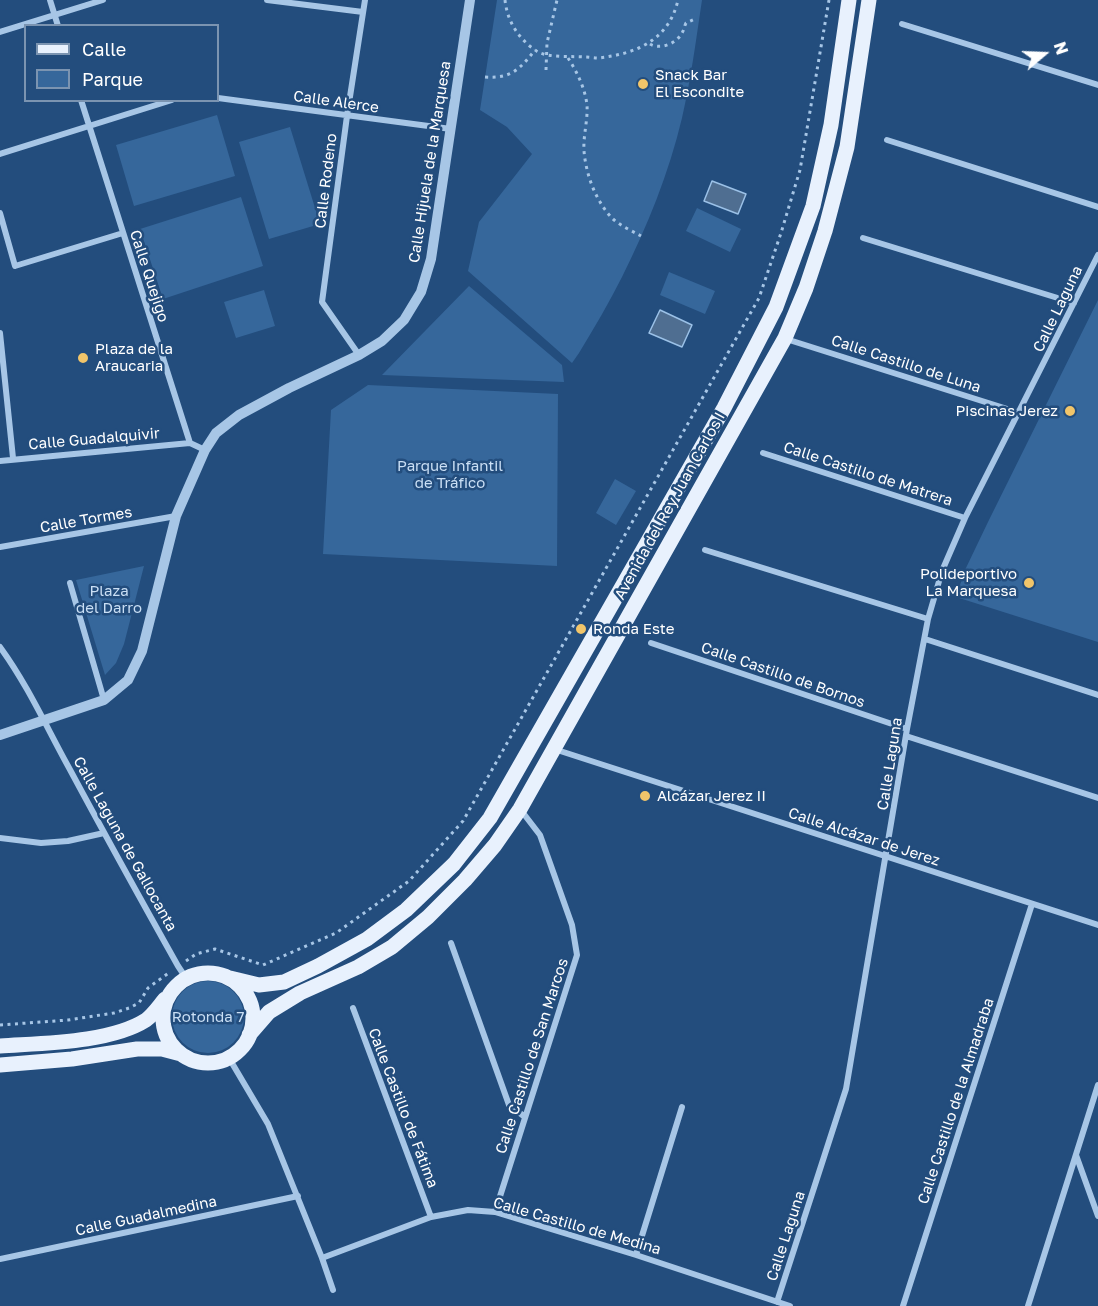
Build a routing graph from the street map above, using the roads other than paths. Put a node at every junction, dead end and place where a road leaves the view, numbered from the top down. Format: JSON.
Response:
{"nodes":[{"id":1,"x":50,"y":0,"type":"edge"},
{"id":2,"x":103,"y":0,"type":"edge"},
{"id":3,"x":267,"y":0,"type":"edge"},
{"id":4,"x":365,"y":0,"type":"edge"},
{"id":5,"x":470,"y":0,"type":"edge"},
{"id":6,"x":849,"y":0,"type":"edge"},
{"id":7,"x":869,"y":0,"type":"edge"},
{"id":8,"x":363,"y":12,"type":"junction"},
{"id":9,"x":54,"y":15,"type":"junction"},
{"id":10,"x":24,"y":24,"type":"edge"},
{"id":11,"x":25,"y":24,"type":"edge"},
{"id":12,"x":57,"y":24,"type":"edge"},
{"id":13,"x":902,"y":24,"type":"dead end"},
{"id":14,"x":0,"y":32,"type":"edge"},
{"id":15,"x":1098,"y":85,"type":"edge"},
{"id":16,"x":219,"y":98,"type":"edge"},
{"id":17,"x":82,"y":102,"type":"edge"},
{"id":18,"x":166,"y":102,"type":"edge"},
{"id":19,"x":347,"y":116,"type":"junction"},
{"id":20,"x":89,"y":126,"type":"junction"},
{"id":21,"x":451,"y":129,"type":"junction"},
{"id":22,"x":887,"y":140,"type":"dead end"},
{"id":23,"x":0,"y":154,"type":"edge"},
{"id":24,"x":1098,"y":207,"type":"edge"},
{"id":25,"x":0,"y":213,"type":"edge"},
{"id":26,"x":123,"y":233,"type":"junction"},
{"id":27,"x":863,"y":238,"type":"dead end"},
{"id":28,"x":1098,"y":255,"type":"edge"},
{"id":29,"x":1074,"y":303,"type":"junction"},
{"id":30,"x":0,"y":333,"type":"edge"},
{"id":31,"x":785,"y":338,"type":"junction"},
{"id":32,"x":359,"y":355,"type":"junction"},
{"id":33,"x":2,"y":371,"type":"edge"},
{"id":34,"x":1020,"y":413,"type":"junction"},
{"id":35,"x":190,"y":443,"type":"junction"},
{"id":36,"x":205,"y":450,"type":"junction"},
{"id":37,"x":763,"y":453,"type":"dead end"},
{"id":38,"x":13,"y":458,"type":"junction"},
{"id":39,"x":0,"y":460,"type":"edge"},
{"id":40,"x":176,"y":516,"type":"junction"},
{"id":41,"x":965,"y":518,"type":"junction"},
{"id":42,"x":0,"y":547,"type":"edge"},
{"id":43,"x":705,"y":550,"type":"dead end"},
{"id":44,"x":70,"y":583,"type":"dead end"},
{"id":45,"x":928,"y":619,"type":"junction"},
{"id":46,"x":925,"y":639,"type":"junction"},
{"id":47,"x":651,"y":643,"type":"dead end"},
{"id":48,"x":0,"y":647,"type":"edge"},
{"id":49,"x":1098,"y":695,"type":"edge"},
{"id":50,"x":104,"y":700,"type":"junction"},
{"id":51,"x":44,"y":721,"type":"junction"},
{"id":52,"x":906,"y":733,"type":"junction"},
{"id":53,"x":0,"y":735,"type":"edge"},
{"id":54,"x":554,"y":749,"type":"junction"},
{"id":55,"x":1098,"y":798,"type":"edge"},
{"id":56,"x":520,"y":809,"type":"junction"},
{"id":57,"x":104,"y":832,"type":"junction"},
{"id":58,"x":0,"y":838,"type":"edge"},
{"id":59,"x":887,"y":856,"type":"junction"},
{"id":60,"x":1032,"y":904,"type":"junction"},
{"id":61,"x":1098,"y":925,"type":"edge"},
{"id":62,"x":451,"y":943,"type":"dead end"},
{"id":63,"x":182,"y":972,"type":"junction"},
{"id":64,"x":230,"y":978,"type":"junction"},
{"id":65,"x":171,"y":992,"type":"junction"},
{"id":66,"x":353,"y":1008,"type":"dead end"},
{"id":67,"x":249,"y":1035,"type":"junction"},
{"id":68,"x":0,"y":1046,"type":"edge"},
{"id":69,"x":182,"y":1055,"type":"junction"},
{"id":70,"x":229,"y":1058,"type":"junction"},
{"id":71,"x":0,"y":1065,"type":"edge"},
{"id":72,"x":1098,"y":1085,"type":"edge"},
{"id":73,"x":682,"y":1107,"type":"dead end"},
{"id":74,"x":525,"y":1117,"type":"junction"},
{"id":75,"x":1076,"y":1154,"type":"junction"},
{"id":76,"x":298,"y":1196,"type":"junction"},
{"id":77,"x":495,"y":1212,"type":"junction"},
{"id":78,"x":1098,"y":1216,"type":"edge"},
{"id":79,"x":431,"y":1217,"type":"junction"},
{"id":80,"x":636,"y":1255,"type":"junction"},
{"id":81,"x":0,"y":1258,"type":"edge"},
{"id":82,"x":322,"y":1258,"type":"junction"},
{"id":83,"x":333,"y":1290,"type":"dead end"},
{"id":84,"x":777,"y":1302,"type":"junction"},
{"id":85,"x":790,"y":1306,"type":"edge"},
{"id":86,"x":903,"y":1306,"type":"edge"},
{"id":87,"x":1028,"y":1306,"type":"edge"}],
"edges":[{"from":1,"to":9,"type":"street"},
{"from":2,"to":9,"type":"street"},
{"from":3,"to":8,"type":"street"},
{"from":4,"to":8,"type":"street","name":"Calle Rodeno"},
{"from":5,"to":21,"type":"street","name":"Calle Hijuela de la Marquesa"},
{"from":6,"to":64,"type":"main road","name":"Avenida del Rey Juan Carlos I"},
{"from":7,"to":31,"type":"main road","name":"Avenida del Rey Juan Carlos I"},
{"from":8,"to":19,"type":"street","name":"Calle Rodeno"},
{"from":9,"to":11,"type":"street"},
{"from":9,"to":12,"type":"street"},
{"from":10,"to":14,"type":"street"},
{"from":13,"to":15,"type":"street"},
{"from":16,"to":19,"type":"street","name":"Calle Alerce"},
{"from":17,"to":20,"type":"street","name":"Calle Quejigo"},
{"from":18,"to":20,"type":"street"},
{"from":19,"to":21,"type":"street","name":"Calle Alerce"},
{"from":19,"to":32,"type":"street","name":"Calle Rodeno"},
{"from":20,"to":23,"type":"street"},
{"from":20,"to":26,"type":"street","name":"Calle Quejigo"},
{"from":21,"to":32,"type":"street","name":"Calle Hijuela de la Marquesa"},
{"from":22,"to":24,"type":"street"},
{"from":25,"to":26,"type":"street"},
{"from":26,"to":35,"type":"street","name":"Calle Quejigo"},
{"from":27,"to":29,"type":"street"},
{"from":28,"to":29,"type":"street","name":"Calle Laguna"},
{"from":29,"to":34,"type":"street","name":"Calle Laguna"},
{"from":30,"to":33,"type":"street"},
{"from":31,"to":34,"type":"street","name":"Calle Castillo de Luna"},
{"from":31,"to":54,"type":"main road","name":"Avenida del Rey Juan Carlos I"},
{"from":32,"to":36,"type":"street","name":"Calle Hijuela de la Marquesa"},
{"from":33,"to":38,"type":"street"},
{"from":34,"to":41,"type":"street","name":"Calle Laguna"},
{"from":35,"to":36,"type":"street"},
{"from":35,"to":38,"type":"street","name":"Calle Guadalquivir"},
{"from":36,"to":40,"type":"street","name":"Calle Hijuela de la Marquesa"},
{"from":37,"to":41,"type":"street","name":"Calle Castillo de Matrera"},
{"from":38,"to":39,"type":"street","name":"Calle Guadalquivir"},
{"from":40,"to":42,"type":"street","name":"Calle Tormes"},
{"from":40,"to":50,"type":"street","name":"Calle Hijuela de la Marquesa"},
{"from":41,"to":45,"type":"street","name":"Calle Laguna"},
{"from":43,"to":45,"type":"street"},
{"from":44,"to":50,"type":"street"},
{"from":45,"to":46,"type":"street","name":"Calle Laguna"},
{"from":46,"to":49,"type":"street"},
{"from":46,"to":52,"type":"street","name":"Calle Laguna"},
{"from":47,"to":52,"type":"street","name":"Calle Castillo de Bornos"},
{"from":48,"to":51,"type":"street","name":"Calle Laguna de Gallocanta"},
{"from":50,"to":51,"type":"street","name":"Calle Hijuela de la Marquesa"},
{"from":51,"to":53,"type":"street","name":"Calle Hijuela de la Marquesa"},
{"from":51,"to":57,"type":"street","name":"Calle Laguna de Gallocanta"},
{"from":52,"to":55,"type":"street","name":"Calle Castillo de Bornos"},
{"from":52,"to":59,"type":"street","name":"Calle Laguna"},
{"from":54,"to":56,"type":"main road","name":"Avenida del Rey Juan Carlos I"},
{"from":54,"to":59,"type":"street","name":"Calle Alcázar de Jerez"},
{"from":56,"to":67,"type":"main road","name":"Avenida del Rey Juan Carlos I"},
{"from":56,"to":74,"type":"street","name":"Calle Castillo de San Marcos"},
{"from":57,"to":58,"type":"street"},
{"from":57,"to":63,"type":"street","name":"Calle Laguna de Gallocanta"},
{"from":59,"to":60,"type":"street","name":"Calle Alcázar de Jerez"},
{"from":59,"to":84,"type":"street","name":"Calle Laguna"},
{"from":60,"to":61,"type":"street","name":"Calle Alcázar de Jerez"},
{"from":60,"to":86,"type":"street","name":"Calle Castillo de la Almadraba"},
{"from":62,"to":74,"type":"street"},
{"from":63,"to":64,"type":"main road"},
{"from":63,"to":65,"type":"main road"},
{"from":64,"to":67,"type":"main road"},
{"from":65,"to":68,"type":"main road"},
{"from":65,"to":69,"type":"main road"},
{"from":66,"to":79,"type":"street","name":"Calle Castillo de Fátima"},
{"from":67,"to":70,"type":"main road"},
{"from":69,"to":70,"type":"main road"},
{"from":69,"to":71,"type":"main road"},
{"from":70,"to":76,"type":"street"},
{"from":72,"to":75,"type":"street"},
{"from":73,"to":80,"type":"street"},
{"from":74,"to":77,"type":"street","name":"Calle Castillo de San Marcos"},
{"from":75,"to":78,"type":"street"},
{"from":75,"to":87,"type":"street"},
{"from":76,"to":81,"type":"street","name":"Calle Guadalmedina"},
{"from":76,"to":82,"type":"street"},
{"from":77,"to":79,"type":"street","name":"Calle Castillo de Medina"},
{"from":77,"to":80,"type":"street","name":"Calle Castillo de Medina"},
{"from":79,"to":82,"type":"street","name":"Calle Castillo de Medina"},
{"from":80,"to":84,"type":"street","name":"Calle Castillo de Medina"},
{"from":82,"to":83,"type":"street"},
{"from":84,"to":85,"type":"street","name":"Calle Castillo de Medina"}]}
